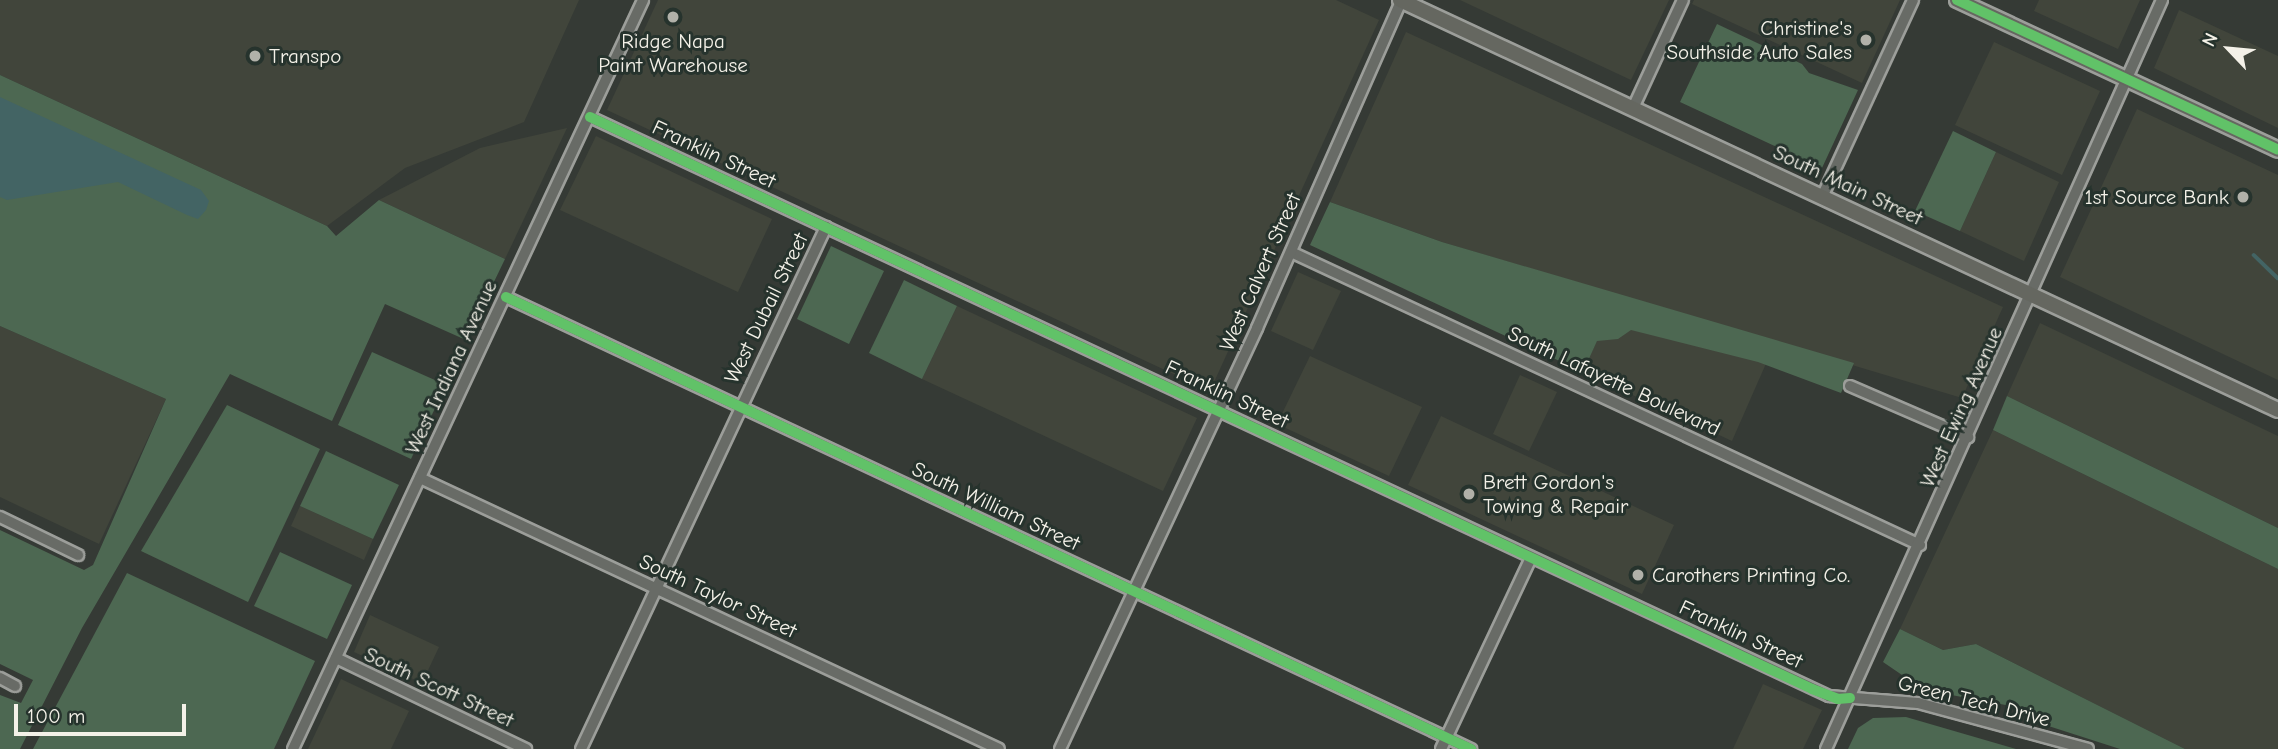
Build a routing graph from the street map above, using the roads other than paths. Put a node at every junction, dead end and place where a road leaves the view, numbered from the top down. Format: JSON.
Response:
{"nodes":[{"id":1,"x":643,"y":0,"type":"edge"},
{"id":2,"x":1401,"y":0,"type":"edge"},
{"id":3,"x":1683,"y":0,"type":"edge"},
{"id":4,"x":1913,"y":0,"type":"edge"},
{"id":5,"x":2162,"y":0,"type":"edge"},
{"id":6,"x":1967,"y":2,"type":"edge"},
{"id":7,"x":2126,"y":79,"type":"junction"},
{"id":8,"x":1633,"y":108,"type":"junction"},
{"id":9,"x":590,"y":117,"type":"junction"},
{"id":10,"x":2278,"y":150,"type":"edge"},
{"id":11,"x":1822,"y":197,"type":"junction"},
{"id":12,"x":826,"y":227,"type":"junction"},
{"id":13,"x":1291,"y":252,"type":"junction"},
{"id":14,"x":2032,"y":294,"type":"junction"},
{"id":15,"x":506,"y":297,"type":"junction"},
{"id":16,"x":1850,"y":386,"type":"dead end"},
{"id":17,"x":739,"y":407,"type":"junction"},
{"id":18,"x":2278,"y":410,"type":"edge"},
{"id":19,"x":1218,"y":411,"type":"junction"},
{"id":20,"x":1968,"y":437,"type":"junction"},
{"id":21,"x":420,"y":478,"type":"junction"},
{"id":22,"x":0,"y":517,"type":"edge"},
{"id":23,"x":1920,"y":545,"type":"junction"},
{"id":24,"x":78,"y":555,"type":"dead end"},
{"id":25,"x":1531,"y":558,"type":"junction"},
{"id":26,"x":656,"y":589,"type":"junction"},
{"id":27,"x":1135,"y":592,"type":"junction"},
{"id":28,"x":336,"y":658,"type":"junction"},
{"id":29,"x":0,"y":678,"type":"edge"},
{"id":30,"x":15,"y":686,"type":"dead end"},
{"id":31,"x":1850,"y":698,"type":"junction"},
{"id":32,"x":1447,"y":737,"type":"junction"},
{"id":33,"x":293,"y":749,"type":"edge"},
{"id":34,"x":526,"y":749,"type":"edge"},
{"id":35,"x":581,"y":749,"type":"edge"},
{"id":36,"x":999,"y":749,"type":"edge"},
{"id":37,"x":1060,"y":749,"type":"edge"},
{"id":38,"x":1441,"y":749,"type":"edge"},
{"id":39,"x":1471,"y":749,"type":"edge"},
{"id":40,"x":1826,"y":749,"type":"edge"},
{"id":41,"x":2088,"y":749,"type":"edge"}],
"edges":[{"from":1,"to":9,"type":"street","name":"West Indiana Avenue"},
{"from":2,"to":8,"type":"main road","name":"South Main Street"},
{"from":2,"to":13,"type":"street","name":"West Calvert Street"},
{"from":3,"to":8,"type":"street"},
{"from":4,"to":11,"type":"street"},
{"from":5,"to":7,"type":"street","name":"West Ewing Avenue"},
{"from":6,"to":7,"type":"main road"},
{"from":7,"to":10,"type":"main road"},
{"from":7,"to":14,"type":"street","name":"West Ewing Avenue"},
{"from":8,"to":11,"type":"main road","name":"South Main Street"},
{"from":9,"to":12,"type":"street","name":"Franklin Street"},
{"from":9,"to":15,"type":"street","name":"West Indiana Avenue"},
{"from":11,"to":14,"type":"main road","name":"South Main Street"},
{"from":12,"to":17,"type":"street","name":"West Dubail Street"},
{"from":12,"to":19,"type":"street","name":"Franklin Street"},
{"from":13,"to":19,"type":"street","name":"West Calvert Street"},
{"from":13,"to":23,"type":"street","name":"South Lafayette Boulevard"},
{"from":14,"to":18,"type":"main road","name":"South Main Street"},
{"from":14,"to":20,"type":"street","name":"West Ewing Avenue"},
{"from":15,"to":17,"type":"street","name":"South William Street"},
{"from":15,"to":21,"type":"street","name":"West Indiana Avenue"},
{"from":16,"to":20,"type":"street"},
{"from":17,"to":26,"type":"street","name":"West Dubail Street"},
{"from":17,"to":27,"type":"street","name":"South William Street"},
{"from":19,"to":25,"type":"street","name":"Franklin Street"},
{"from":19,"to":27,"type":"street","name":"West Calvert Street"},
{"from":20,"to":23,"type":"street","name":"West Ewing Avenue"},
{"from":21,"to":26,"type":"street","name":"South Taylor Street"},
{"from":21,"to":28,"type":"street","name":"West Indiana Avenue"},
{"from":22,"to":24,"type":"street"},
{"from":23,"to":31,"type":"street","name":"West Ewing Avenue"},
{"from":25,"to":31,"type":"street","name":"Franklin Street"},
{"from":25,"to":32,"type":"street"},
{"from":26,"to":35,"type":"street","name":"West Dubail Street"},
{"from":26,"to":36,"type":"street","name":"South Taylor Street"},
{"from":27,"to":32,"type":"street","name":"South William Street"},
{"from":27,"to":37,"type":"street","name":"West Calvert Street"},
{"from":28,"to":33,"type":"street","name":"West Indiana Avenue"},
{"from":28,"to":34,"type":"street","name":"South Scott Street"},
{"from":29,"to":30,"type":"street"},
{"from":31,"to":40,"type":"street","name":"West Ewing Avenue"},
{"from":31,"to":41,"type":"street","name":"Green Tech Drive"},
{"from":32,"to":38,"type":"street"},
{"from":32,"to":39,"type":"street","name":"South William Street"}]}
